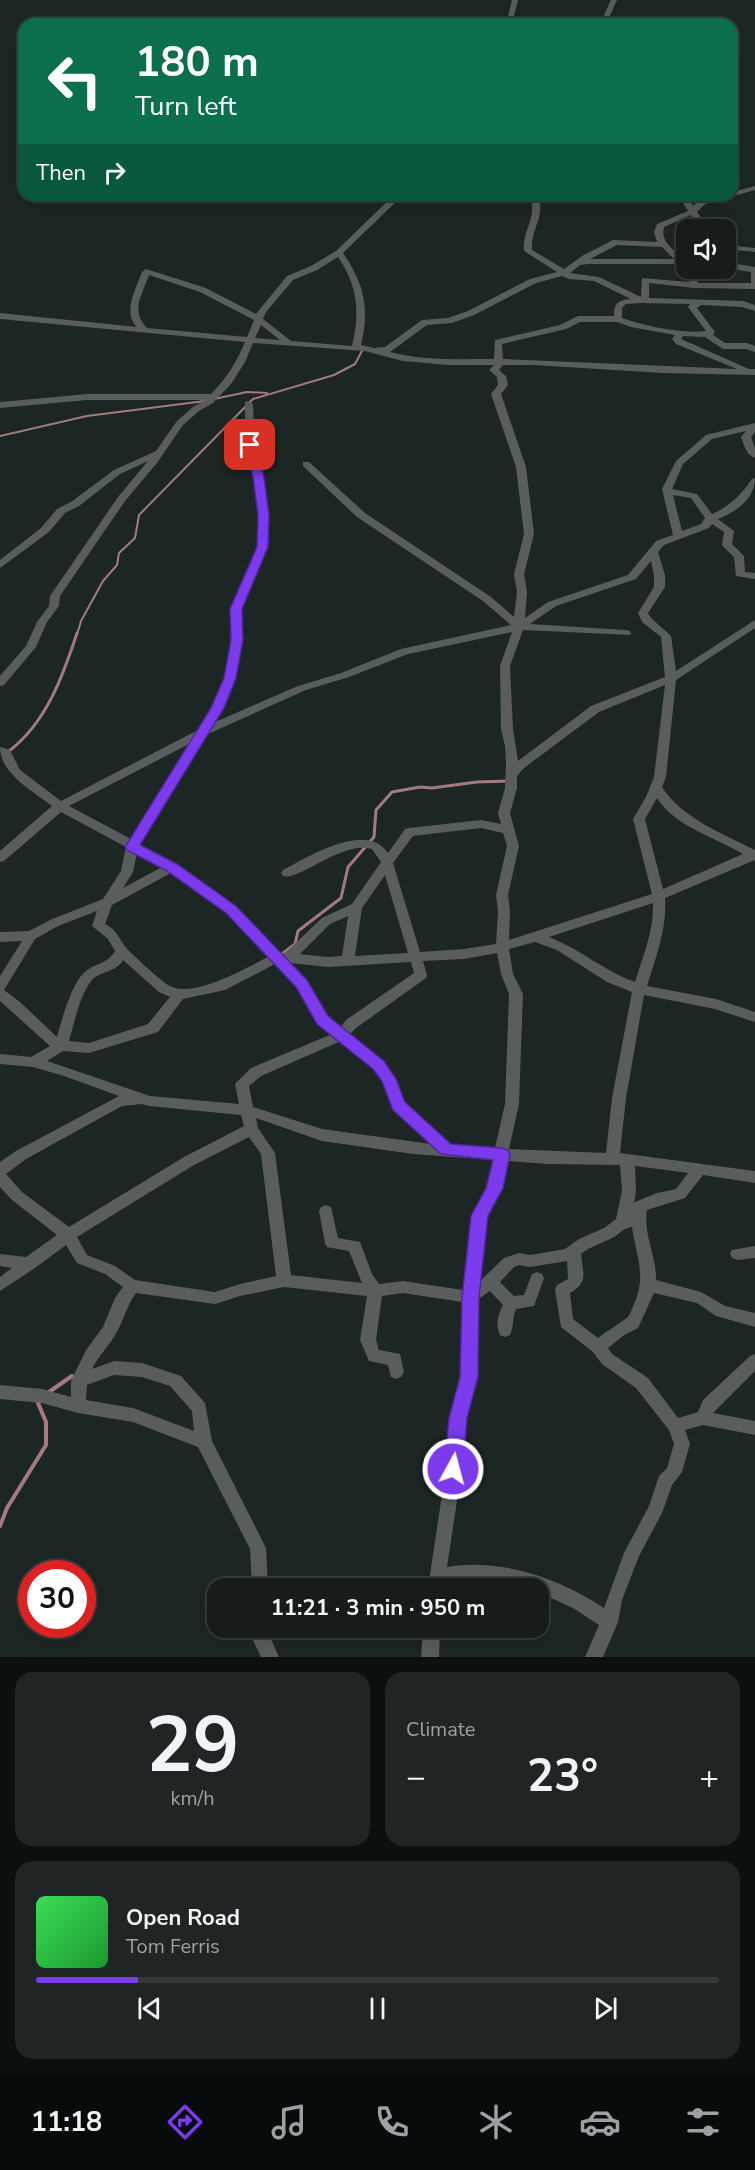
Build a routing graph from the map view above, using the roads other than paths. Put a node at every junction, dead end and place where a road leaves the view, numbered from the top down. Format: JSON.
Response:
{"nodes":[{"id":1,"x":515,"y":0,"type":"edge"},
{"id":2,"x":614,"y":0,"type":"edge"},
{"id":3,"x":511,"y":18,"type":"edge"},
{"id":4,"x":606,"y":18,"type":"edge"},
{"id":5,"x":755,"y":188,"type":"edge"},
{"id":6,"x":738,"y":192,"type":"edge"},
{"id":7,"x":393,"y":201,"type":"edge"},
{"id":8,"x":537,"y":201,"type":"edge"},
{"id":9,"x":686,"y":201,"type":"edge"},
{"id":10,"x":706,"y":201,"type":"edge"},
{"id":11,"x":692,"y":212,"type":"junction"},
{"id":12,"x":697,"y":219,"type":"edge"},
{"id":13,"x":662,"y":245,"type":"junction"},
{"id":14,"x":736,"y":248,"type":"edge"},
{"id":15,"x":755,"y":250,"type":"edge"},
{"id":16,"x":339,"y":253,"type":"junction"},
{"id":17,"x":676,"y":255,"type":"edge"},
{"id":18,"x":676,"y":261,"type":"edge"},
{"id":19,"x":575,"y":265,"type":"junction"},
{"id":20,"x":736,"y":267,"type":"edge"},
{"id":21,"x":566,"y":272,"type":"junction"},
{"id":22,"x":693,"y":279,"type":"edge"},
{"id":23,"x":694,"y":285,"type":"junction"},
{"id":24,"x":744,"y":285,"type":"junction"},
{"id":25,"x":643,"y":300,"type":"junction"},
{"id":26,"x":699,"y":302,"type":"junction"},
{"id":27,"x":743,"y":303,"type":"junction"},
{"id":28,"x":755,"y":308,"type":"edge"},
{"id":29,"x":0,"y":316,"type":"edge"},
{"id":30,"x":258,"y":319,"type":"junction"},
{"id":31,"x":618,"y":319,"type":"junction"},
{"id":32,"x":144,"y":329,"type":"junction"},
{"id":33,"x":680,"y":333,"type":"junction"},
{"id":34,"x":707,"y":335,"type":"junction"},
{"id":35,"x":250,"y":340,"type":"junction"},
{"id":36,"x":289,"y":344,"type":"junction"},
{"id":37,"x":755,"y":349,"type":"edge"},
{"id":38,"x":367,"y":350,"type":"junction"},
{"id":39,"x":498,"y":363,"type":"junction"},
{"id":40,"x":753,"y":371,"type":"edge"},
{"id":41,"x":214,"y":397,"type":"junction"},
{"id":42,"x":248,"y":404,"type":"dead end"},
{"id":43,"x":0,"y":405,"type":"edge"},
{"id":44,"x":754,"y":426,"type":"edge"},
{"id":45,"x":159,"y":453,"type":"junction"},
{"id":46,"x":755,"y":455,"type":"edge"},
{"id":47,"x":306,"y":464,"type":"dead end"},
{"id":48,"x":755,"y":481,"type":"edge"},
{"id":49,"x":668,"y":491,"type":"junction"},
{"id":50,"x":710,"y":518,"type":"junction"},
{"id":51,"x":678,"y":536,"type":"junction"},
{"id":52,"x":653,"y":551,"type":"junction"},
{"id":53,"x":0,"y":565,"type":"edge"},
{"id":54,"x":755,"y":576,"type":"edge"},
{"id":55,"x":755,"y":623,"type":"edge"},
{"id":56,"x":519,"y":627,"type":"junction"},
{"id":57,"x":626,"y":633,"type":"dead end"},
{"id":58,"x":671,"y":679,"type":"junction"},
{"id":59,"x":0,"y":683,"type":"edge"},
{"id":60,"x":204,"y":731,"type":"junction"},
{"id":61,"x":0,"y":752,"type":"edge"},
{"id":62,"x":511,"y":776,"type":"junction"},
{"id":63,"x":657,"y":788,"type":"junction"},
{"id":64,"x":60,"y":806,"type":"junction"},
{"id":65,"x":509,"y":830,"type":"junction"},
{"id":66,"x":132,"y":847,"type":"junction"},
{"id":67,"x":755,"y":855,"type":"edge"},
{"id":68,"x":0,"y":858,"type":"edge"},
{"id":69,"x":387,"y":862,"type":"junction"},
{"id":70,"x":172,"y":867,"type":"junction"},
{"id":71,"x":287,"y":873,"type":"dead end"},
{"id":72,"x":659,"y":896,"type":"junction"},
{"id":73,"x":107,"y":902,"type":"junction"},
{"id":74,"x":356,"y":907,"type":"junction"},
{"id":75,"x":31,"y":936,"type":"junction"},
{"id":76,"x":0,"y":937,"type":"edge"},
{"id":77,"x":535,"y":937,"type":"junction"},
{"id":78,"x":502,"y":947,"type":"junction"},
{"id":79,"x":122,"y":951,"type":"junction"},
{"id":80,"x":416,"y":956,"type":"junction"},
{"id":81,"x":283,"y":958,"type":"junction"},
{"id":82,"x":348,"y":961,"type":"junction"},
{"id":83,"x":0,"y":987,"type":"edge"},
{"id":84,"x":639,"y":989,"type":"junction"},
{"id":85,"x":0,"y":994,"type":"edge"},
{"id":86,"x":179,"y":995,"type":"junction"},
{"id":87,"x":755,"y":1017,"type":"edge"},
{"id":88,"x":342,"y":1035,"type":"junction"},
{"id":89,"x":62,"y":1046,"type":"junction"},
{"id":90,"x":0,"y":1059,"type":"edge"},
{"id":91,"x":33,"y":1062,"type":"junction"},
{"id":92,"x":144,"y":1100,"type":"junction"},
{"id":93,"x":247,"y":1110,"type":"junction"},
{"id":94,"x":251,"y":1129,"type":"junction"},
{"id":95,"x":447,"y":1150,"type":"junction"},
{"id":96,"x":502,"y":1155,"type":"junction"},
{"id":97,"x":620,"y":1158,"type":"junction"},
{"id":98,"x":700,"y":1169,"type":"junction"},
{"id":99,"x":0,"y":1170,"type":"edge"},
{"id":100,"x":0,"y":1177,"type":"edge"},
{"id":101,"x":755,"y":1177,"type":"edge"},
{"id":102,"x":326,"y":1211,"type":"dead end"},
{"id":103,"x":631,"y":1221,"type":"junction"},
{"id":104,"x":68,"y":1235,"type":"junction"},
{"id":105,"x":574,"y":1252,"type":"junction"},
{"id":106,"x":755,"y":1252,"type":"edge"},
{"id":107,"x":736,"y":1254,"type":"dead end"},
{"id":108,"x":0,"y":1260,"type":"edge"},
{"id":109,"x":30,"y":1264,"type":"junction"},
{"id":110,"x":537,"y":1278,"type":"dead end"},
{"id":111,"x":284,"y":1281,"type":"junction"},
{"id":112,"x":491,"y":1282,"type":"junction"},
{"id":113,"x":0,"y":1285,"type":"edge"},
{"id":114,"x":649,"y":1285,"type":"junction"},
{"id":115,"x":132,"y":1286,"type":"junction"},
{"id":116,"x":375,"y":1291,"type":"junction"},
{"id":117,"x":470,"y":1297,"type":"junction"},
{"id":118,"x":511,"y":1303,"type":"junction"},
{"id":119,"x":755,"y":1320,"type":"edge"},
{"id":120,"x":505,"y":1330,"type":"dead end"},
{"id":121,"x":598,"y":1347,"type":"junction"},
{"id":122,"x":755,"y":1361,"type":"edge"},
{"id":123,"x":396,"y":1372,"type":"dead end"},
{"id":124,"x":79,"y":1381,"type":"junction"},
{"id":125,"x":0,"y":1392,"type":"edge"},
{"id":126,"x":78,"y":1406,"type":"junction"},
{"id":127,"x":703,"y":1418,"type":"junction"},
{"id":128,"x":675,"y":1426,"type":"junction"},
{"id":129,"x":755,"y":1428,"type":"edge"},
{"id":130,"x":204,"y":1442,"type":"junction"},
{"id":131,"x":260,"y":1578,"type":"edge"},
{"id":132,"x":438,"y":1578,"type":"edge"},
{"id":133,"x":456,"y":1578,"type":"edge"},
{"id":134,"x":517,"y":1578,"type":"edge"},
{"id":135,"x":549,"y":1587,"type":"edge"},
{"id":136,"x":609,"y":1622,"type":"junction"},
{"id":137,"x":262,"y":1638,"type":"edge"},
{"id":138,"x":431,"y":1638,"type":"edge"},
{"id":139,"x":270,"y":1657,"type":"edge"},
{"id":140,"x":430,"y":1657,"type":"edge"},
{"id":141,"x":594,"y":1657,"type":"edge"}],
"edges":[{"from":1,"to":3,"type":"street"},
{"from":2,"to":4,"type":"street"},
{"from":5,"to":6,"type":"street"},
{"from":7,"to":16,"type":"street"},
{"from":8,"to":21,"type":"street"},
{"from":9,"to":11,"type":"street"},
{"from":10,"to":11,"type":"street"},
{"from":11,"to":12,"type":"street"},
{"from":11,"to":13,"type":"street"},
{"from":13,"to":17,"type":"street"},
{"from":13,"to":19,"type":"street"},
{"from":14,"to":15,"type":"street"},
{"from":16,"to":30,"type":"street"},
{"from":16,"to":38,"type":"street"},
{"from":18,"to":19,"type":"street"},
{"from":19,"to":21,"type":"street"},
{"from":20,"to":24,"type":"street"},
{"from":21,"to":25,"type":"street"},
{"from":21,"to":38,"type":"street"},
{"from":22,"to":23,"type":"street"},
{"from":23,"to":24,"type":"street"},
{"from":23,"to":25,"type":"street"},
{"from":24,"to":27,"type":"street"},
{"from":25,"to":26,"type":"street"},
{"from":25,"to":31,"type":"street"},
{"from":26,"to":27,"type":"street"},
{"from":26,"to":34,"type":"street"},
{"from":27,"to":28,"type":"street"},
{"from":29,"to":32,"type":"street"},
{"from":30,"to":32,"type":"street"},
{"from":30,"to":35,"type":"street"},
{"from":30,"to":36,"type":"street"},
{"from":31,"to":33,"type":"street"},
{"from":31,"to":39,"type":"street"},
{"from":32,"to":35,"type":"street"},
{"from":33,"to":34,"type":"street"},
{"from":33,"to":40,"type":"street"},
{"from":34,"to":37,"type":"street"},
{"from":35,"to":36,"type":"street"},
{"from":35,"to":41,"type":"street"},
{"from":36,"to":38,"type":"street"},
{"from":38,"to":39,"type":"street"},
{"from":39,"to":40,"type":"street"},
{"from":39,"to":56,"type":"street"},
{"from":41,"to":43,"type":"street"},
{"from":41,"to":45,"type":"street"},
{"from":42,"to":60,"type":"street"},
{"from":44,"to":46,"type":"street"},
{"from":44,"to":49,"type":"street"},
{"from":45,"to":53,"type":"street"},
{"from":45,"to":59,"type":"street"},
{"from":47,"to":56,"type":"street"},
{"from":48,"to":50,"type":"street"},
{"from":49,"to":50,"type":"street"},
{"from":49,"to":51,"type":"street"},
{"from":50,"to":51,"type":"street"},
{"from":50,"to":54,"type":"street"},
{"from":51,"to":52,"type":"street"},
{"from":52,"to":56,"type":"street"},
{"from":52,"to":58,"type":"street"},
{"from":55,"to":58,"type":"street"},
{"from":56,"to":57,"type":"street"},
{"from":56,"to":60,"type":"street"},
{"from":56,"to":62,"type":"street"},
{"from":58,"to":62,"type":"street"},
{"from":58,"to":63,"type":"street"},
{"from":60,"to":64,"type":"street"},
{"from":60,"to":66,"type":"street"},
{"from":61,"to":64,"type":"street"},
{"from":62,"to":65,"type":"street"},
{"from":63,"to":67,"type":"street"},
{"from":63,"to":72,"type":"street"},
{"from":64,"to":66,"type":"street"},
{"from":64,"to":68,"type":"street"},
{"from":65,"to":69,"type":"street"},
{"from":65,"to":78,"type":"street"},
{"from":66,"to":70,"type":"street"},
{"from":66,"to":73,"type":"street"},
{"from":67,"to":72,"type":"street"},
{"from":69,"to":71,"type":"street"},
{"from":69,"to":74,"type":"street"},
{"from":69,"to":80,"type":"street"},
{"from":70,"to":73,"type":"street"},
{"from":70,"to":81,"type":"street"},
{"from":72,"to":77,"type":"street"},
{"from":72,"to":84,"type":"street"},
{"from":73,"to":75,"type":"street"},
{"from":73,"to":79,"type":"street"},
{"from":74,"to":81,"type":"street"},
{"from":74,"to":82,"type":"street"},
{"from":75,"to":76,"type":"street"},
{"from":75,"to":83,"type":"street"},
{"from":77,"to":78,"type":"street"},
{"from":77,"to":84,"type":"street"},
{"from":78,"to":80,"type":"street"},
{"from":78,"to":96,"type":"street"},
{"from":79,"to":86,"type":"street"},
{"from":79,"to":89,"type":"street"},
{"from":80,"to":82,"type":"street"},
{"from":80,"to":88,"type":"street"},
{"from":81,"to":82,"type":"street"},
{"from":81,"to":86,"type":"street"},
{"from":81,"to":88,"type":"street"},
{"from":84,"to":87,"type":"street"},
{"from":84,"to":97,"type":"street"},
{"from":85,"to":89,"type":"street"},
{"from":86,"to":89,"type":"street"},
{"from":88,"to":93,"type":"street"},
{"from":88,"to":95,"type":"street"},
{"from":89,"to":91,"type":"street"},
{"from":90,"to":91,"type":"street"},
{"from":91,"to":92,"type":"street"},
{"from":92,"to":93,"type":"street"},
{"from":92,"to":99,"type":"street"},
{"from":93,"to":94,"type":"street"},
{"from":93,"to":95,"type":"street"},
{"from":94,"to":104,"type":"street"},
{"from":94,"to":111,"type":"street"},
{"from":95,"to":96,"type":"street"},
{"from":96,"to":97,"type":"street"},
{"from":96,"to":117,"type":"street"},
{"from":97,"to":98,"type":"street"},
{"from":97,"to":103,"type":"street"},
{"from":98,"to":101,"type":"street"},
{"from":98,"to":103,"type":"street"},
{"from":100,"to":104,"type":"street"},
{"from":102,"to":116,"type":"street"},
{"from":103,"to":105,"type":"street"},
{"from":103,"to":114,"type":"street"},
{"from":104,"to":109,"type":"street"},
{"from":104,"to":115,"type":"street"},
{"from":105,"to":112,"type":"street"},
{"from":105,"to":121,"type":"street"},
{"from":106,"to":107,"type":"street"},
{"from":108,"to":109,"type":"street"},
{"from":109,"to":113,"type":"street"},
{"from":110,"to":118,"type":"street"},
{"from":111,"to":115,"type":"street"},
{"from":111,"to":116,"type":"street"},
{"from":112,"to":117,"type":"street"},
{"from":112,"to":118,"type":"street"},
{"from":114,"to":119,"type":"street"},
{"from":114,"to":121,"type":"street"},
{"from":115,"to":124,"type":"street"},
{"from":116,"to":117,"type":"street"},
{"from":116,"to":123,"type":"street"},
{"from":117,"to":132,"type":"street"},
{"from":118,"to":120,"type":"street"},
{"from":121,"to":128,"type":"street"},
{"from":122,"to":127,"type":"street"},
{"from":124,"to":126,"type":"street"},
{"from":124,"to":130,"type":"street"},
{"from":125,"to":126,"type":"street"},
{"from":126,"to":130,"type":"street"},
{"from":127,"to":128,"type":"street"},
{"from":127,"to":129,"type":"street"},
{"from":128,"to":136,"type":"street"},
{"from":130,"to":131,"type":"street"},
{"from":133,"to":134,"type":"street"},
{"from":135,"to":136,"type":"street"},
{"from":136,"to":141,"type":"street"},
{"from":137,"to":139,"type":"street"},
{"from":138,"to":140,"type":"street"}]}
